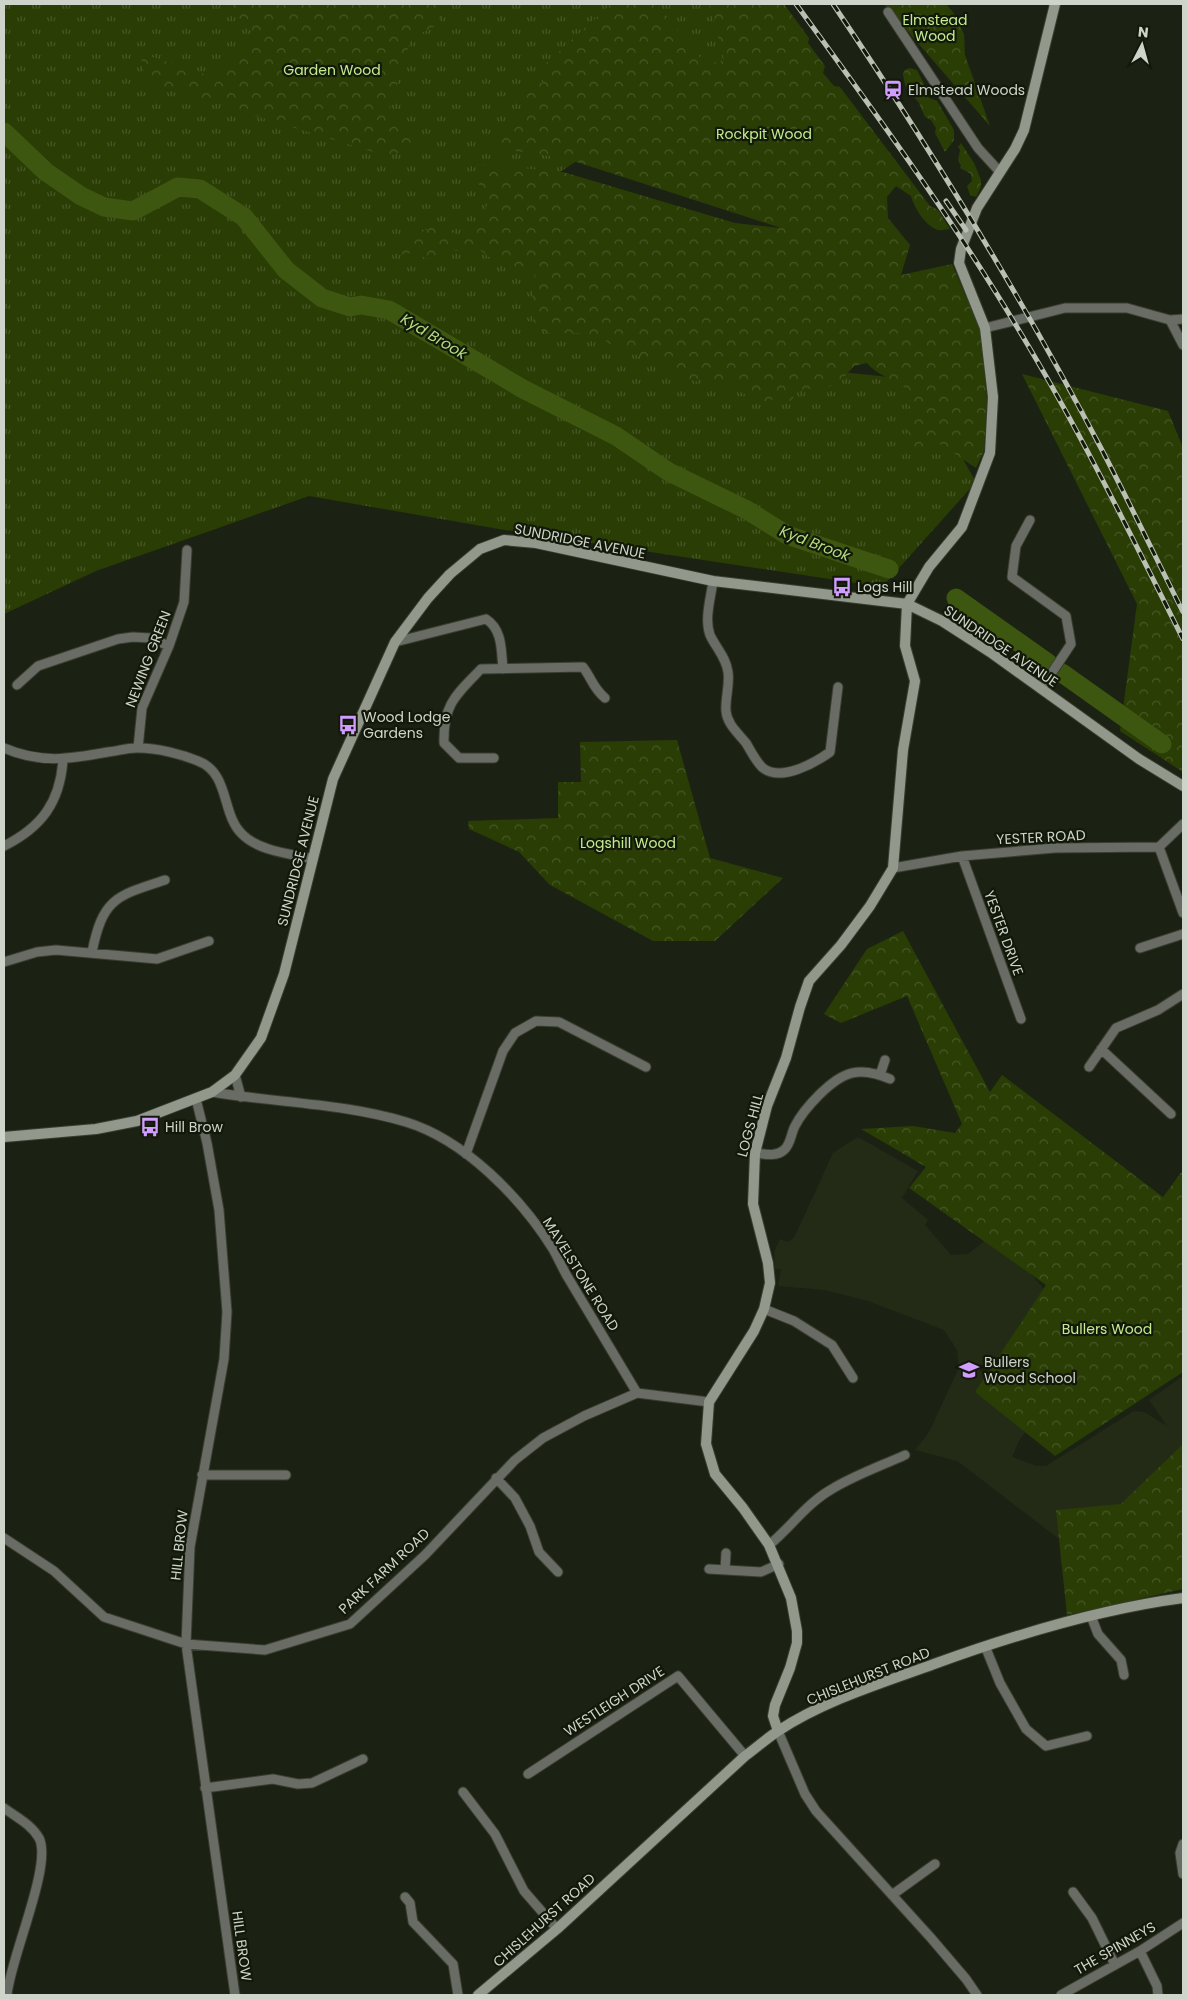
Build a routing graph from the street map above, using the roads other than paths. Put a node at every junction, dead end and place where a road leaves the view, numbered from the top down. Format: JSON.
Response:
{"nodes":[{"id":1,"x":1056,"y":4,"type":"edge"},
{"id":2,"x":888,"y":12,"type":"dead end"},
{"id":3,"x":999,"y":171,"type":"junction"},
{"id":4,"x":1183,"y":319,"type":"edge"},
{"id":5,"x":1170,"y":320,"type":"junction"},
{"id":6,"x":985,"y":328,"type":"junction"},
{"id":7,"x":1183,"y":345,"type":"edge"},
{"id":8,"x":1030,"y":520,"type":"dead end"},
{"id":9,"x":187,"y":550,"type":"dead end"},
{"id":10,"x":713,"y":581,"type":"junction"},
{"id":11,"x":907,"y":604,"type":"junction"},
{"id":12,"x":395,"y":642,"type":"junction"},
{"id":13,"x":169,"y":646,"type":"junction"},
{"id":14,"x":503,"y":669,"type":"junction"},
{"id":15,"x":17,"y":685,"type":"dead end"},
{"id":16,"x":838,"y":687,"type":"dead end"},
{"id":17,"x":1041,"y":689,"type":"junction"},
{"id":18,"x":605,"y":698,"type":"dead end"},
{"id":19,"x":4,"y":748,"type":"edge"},
{"id":20,"x":138,"y":748,"type":"junction"},
{"id":21,"x":494,"y":758,"type":"dead end"},
{"id":22,"x":63,"y":760,"type":"junction"},
{"id":23,"x":1183,"y":786,"type":"edge"},
{"id":24,"x":1183,"y":824,"type":"edge"},
{"id":25,"x":4,"y":846,"type":"edge"},
{"id":26,"x":1159,"y":847,"type":"junction"},
{"id":27,"x":962,"y":856,"type":"junction"},
{"id":28,"x":313,"y":860,"type":"junction"},
{"id":29,"x":893,"y":868,"type":"junction"},
{"id":30,"x":165,"y":880,"type":"dead end"},
{"id":31,"x":1183,"y":912,"type":"edge"},
{"id":32,"x":1183,"y":934,"type":"edge"},
{"id":33,"x":209,"y":941,"type":"dead end"},
{"id":34,"x":1140,"y":948,"type":"dead end"},
{"id":35,"x":92,"y":952,"type":"junction"},
{"id":36,"x":4,"y":962,"type":"edge"},
{"id":37,"x":1183,"y":994,"type":"edge"},
{"id":38,"x":1021,"y":1019,"type":"dead end"},
{"id":39,"x":1101,"y":1049,"type":"junction"},
{"id":40,"x":885,"y":1060,"type":"dead end"},
{"id":41,"x":646,"y":1067,"type":"dead end"},
{"id":42,"x":1089,"y":1067,"type":"dead end"},
{"id":43,"x":880,"y":1074,"type":"junction"},
{"id":44,"x":235,"y":1075,"type":"junction"},
{"id":45,"x":890,"y":1079,"type":"dead end"},
{"id":46,"x":212,"y":1092,"type":"junction"},
{"id":47,"x":241,"y":1097,"type":"junction"},
{"id":48,"x":196,"y":1099,"type":"junction"},
{"id":49,"x":1171,"y":1114,"type":"dead end"},
{"id":50,"x":4,"y":1137,"type":"edge"},
{"id":51,"x":755,"y":1153,"type":"junction"},
{"id":52,"x":466,"y":1154,"type":"junction"},
{"id":53,"x":764,"y":1309,"type":"junction"},
{"id":54,"x":853,"y":1378,"type":"dead end"},
{"id":55,"x":637,"y":1393,"type":"junction"},
{"id":56,"x":709,"y":1402,"type":"junction"},
{"id":57,"x":905,"y":1455,"type":"dead end"},
{"id":58,"x":202,"y":1475,"type":"junction"},
{"id":59,"x":286,"y":1475,"type":"dead end"},
{"id":60,"x":496,"y":1478,"type":"junction"},
{"id":61,"x":4,"y":1538,"type":"edge"},
{"id":62,"x":769,"y":1545,"type":"junction"},
{"id":63,"x":726,"y":1553,"type":"dead end"},
{"id":64,"x":779,"y":1564,"type":"junction"},
{"id":65,"x":709,"y":1569,"type":"dead end"},
{"id":66,"x":725,"y":1570,"type":"junction"},
{"id":67,"x":558,"y":1572,"type":"dead end"},
{"id":68,"x":1183,"y":1598,"type":"edge"},
{"id":69,"x":1091,"y":1616,"type":"junction"},
{"id":70,"x":186,"y":1644,"type":"junction"},
{"id":71,"x":985,"y":1646,"type":"junction"},
{"id":72,"x":1124,"y":1675,"type":"dead end"},
{"id":73,"x":778,"y":1731,"type":"junction"},
{"id":74,"x":1087,"y":1736,"type":"dead end"},
{"id":75,"x":745,"y":1756,"type":"junction"},
{"id":76,"x":363,"y":1759,"type":"dead end"},
{"id":77,"x":528,"y":1774,"type":"dead end"},
{"id":78,"x":205,"y":1788,"type":"junction"},
{"id":79,"x":463,"y":1792,"type":"dead end"},
{"id":80,"x":4,"y":1808,"type":"edge"},
{"id":81,"x":1183,"y":1844,"type":"edge"},
{"id":82,"x":935,"y":1864,"type":"dead end"},
{"id":83,"x":1183,"y":1874,"type":"edge"},
{"id":84,"x":1072,"y":1892,"type":"dead end"},
{"id":85,"x":892,"y":1895,"type":"junction"},
{"id":86,"x":405,"y":1897,"type":"dead end"},
{"id":87,"x":1183,"y":1923,"type":"edge"},
{"id":88,"x":557,"y":1929,"type":"junction"},
{"id":89,"x":1140,"y":1951,"type":"junction"},
{"id":90,"x":1115,"y":1965,"type":"junction"},
{"id":91,"x":7,"y":1995,"type":"edge"},
{"id":92,"x":235,"y":1995,"type":"edge"},
{"id":93,"x":458,"y":1995,"type":"edge"},
{"id":94,"x":478,"y":1995,"type":"edge"},
{"id":95,"x":977,"y":1995,"type":"edge"},
{"id":96,"x":1061,"y":1995,"type":"edge"},
{"id":97,"x":1158,"y":1995,"type":"edge"}],
"edges":[{"from":1,"to":3,"type":"street"},
{"from":2,"to":3,"type":"street"},
{"from":3,"to":6,"type":"street"},
{"from":4,"to":5,"type":"street"},
{"from":5,"to":6,"type":"street"},
{"from":5,"to":7,"type":"street"},
{"from":6,"to":11,"type":"street"},
{"from":8,"to":17,"type":"street"},
{"from":9,"to":13,"type":"street","name":"NEWING GREEN"},
{"from":10,"to":11,"type":"street","name":"SUNDRIDGE AVENUE"},
{"from":10,"to":12,"type":"street","name":"SUNDRIDGE AVENUE"},
{"from":10,"to":16,"type":"street"},
{"from":11,"to":17,"type":"street","name":"SUNDRIDGE AVENUE"},
{"from":11,"to":29,"type":"street","name":"LOGS HILL"},
{"from":12,"to":14,"type":"street"},
{"from":12,"to":28,"type":"street","name":"SUNDRIDGE AVENUE"},
{"from":13,"to":15,"type":"street"},
{"from":13,"to":20,"type":"street","name":"NEWING GREEN"},
{"from":14,"to":18,"type":"street"},
{"from":14,"to":21,"type":"street"},
{"from":17,"to":23,"type":"street","name":"SUNDRIDGE AVENUE"},
{"from":19,"to":22,"type":"street"},
{"from":20,"to":22,"type":"street"},
{"from":20,"to":28,"type":"street"},
{"from":22,"to":25,"type":"street"},
{"from":24,"to":26,"type":"street"},
{"from":26,"to":27,"type":"street","name":"YESTER ROAD"},
{"from":26,"to":31,"type":"street"},
{"from":27,"to":29,"type":"street","name":"YESTER ROAD"},
{"from":27,"to":38,"type":"street","name":"YESTER DRIVE"},
{"from":28,"to":44,"type":"street","name":"SUNDRIDGE AVENUE"},
{"from":29,"to":51,"type":"street","name":"LOGS HILL"},
{"from":30,"to":35,"type":"street"},
{"from":32,"to":34,"type":"street"},
{"from":33,"to":35,"type":"street"},
{"from":35,"to":36,"type":"street"},
{"from":37,"to":39,"type":"street"},
{"from":39,"to":42,"type":"street"},
{"from":39,"to":49,"type":"street"},
{"from":40,"to":43,"type":"street"},
{"from":41,"to":52,"type":"street"},
{"from":43,"to":45,"type":"street"},
{"from":43,"to":51,"type":"street"},
{"from":44,"to":46,"type":"street","name":"SUNDRIDGE AVENUE"},
{"from":44,"to":47,"type":"street"},
{"from":46,"to":47,"type":"street","name":"MAVELSTONE ROAD"},
{"from":46,"to":48,"type":"street","name":"SUNDRIDGE AVENUE"},
{"from":47,"to":52,"type":"street","name":"MAVELSTONE ROAD"},
{"from":48,"to":50,"type":"street","name":"SUNDRIDGE AVENUE"},
{"from":48,"to":58,"type":"street","name":"HILL BROW"},
{"from":51,"to":53,"type":"street","name":"LOGS HILL"},
{"from":52,"to":55,"type":"street","name":"MAVELSTONE ROAD"},
{"from":53,"to":54,"type":"street"},
{"from":53,"to":56,"type":"street","name":"LOGS HILL"},
{"from":55,"to":56,"type":"street"},
{"from":55,"to":60,"type":"street","name":"PARK FARM ROAD"},
{"from":56,"to":62,"type":"street","name":"LOGS HILL"},
{"from":57,"to":62,"type":"street"},
{"from":58,"to":59,"type":"street"},
{"from":58,"to":70,"type":"street","name":"HILL BROW"},
{"from":60,"to":67,"type":"street"},
{"from":60,"to":70,"type":"street","name":"PARK FARM ROAD"},
{"from":61,"to":70,"type":"street","name":"PARK FARM ROAD"},
{"from":62,"to":64,"type":"street","name":"LOGS HILL"},
{"from":63,"to":66,"type":"street"},
{"from":64,"to":66,"type":"street"},
{"from":64,"to":73,"type":"street","name":"LOGS HILL"},
{"from":65,"to":66,"type":"street"},
{"from":68,"to":69,"type":"street","name":"CHISLEHURST ROAD"},
{"from":69,"to":71,"type":"street","name":"CHISLEHURST ROAD"},
{"from":69,"to":72,"type":"street"},
{"from":70,"to":78,"type":"street","name":"HILL BROW"},
{"from":71,"to":73,"type":"street","name":"CHISLEHURST ROAD"},
{"from":71,"to":74,"type":"street"},
{"from":73,"to":75,"type":"street","name":"CHISLEHURST ROAD"},
{"from":73,"to":85,"type":"street"},
{"from":75,"to":77,"type":"street","name":"WESTLEIGH DRIVE"},
{"from":75,"to":88,"type":"street","name":"CHISLEHURST ROAD"},
{"from":76,"to":78,"type":"street"},
{"from":78,"to":92,"type":"street","name":"HILL BROW"},
{"from":79,"to":88,"type":"street"},
{"from":80,"to":91,"type":"street"},
{"from":81,"to":83,"type":"street"},
{"from":82,"to":85,"type":"street"},
{"from":84,"to":90,"type":"street"},
{"from":85,"to":95,"type":"street"},
{"from":86,"to":93,"type":"street"},
{"from":87,"to":89,"type":"street","name":"THE SPINNEYS"},
{"from":88,"to":94,"type":"street","name":"CHISLEHURST ROAD"},
{"from":89,"to":90,"type":"street","name":"THE SPINNEYS"},
{"from":89,"to":97,"type":"street"},
{"from":90,"to":96,"type":"street","name":"THE SPINNEYS"}]}
